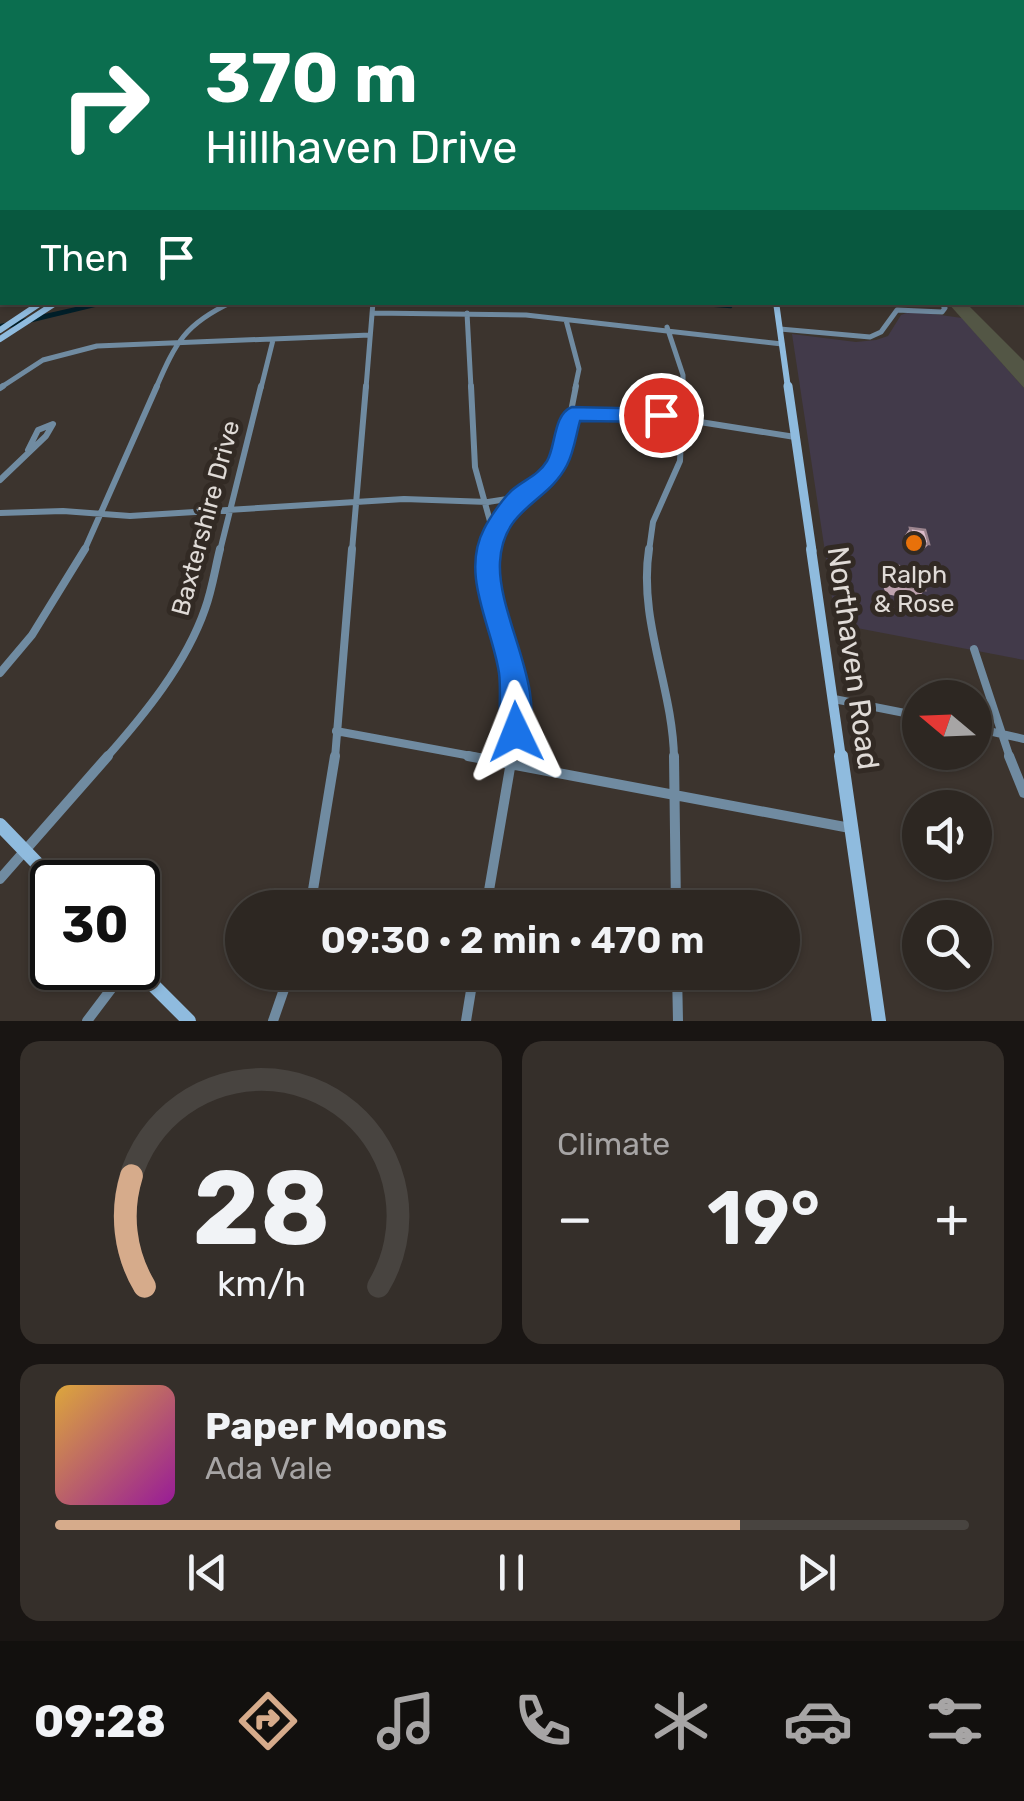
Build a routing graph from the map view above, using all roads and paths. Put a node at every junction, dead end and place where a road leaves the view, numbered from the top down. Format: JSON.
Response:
{"nodes":[{"id":1,"x":38,"y":305,"type":"edge"},
{"id":2,"x":53,"y":305,"type":"edge"},
{"id":3,"x":226,"y":305,"type":"edge"},
{"id":4,"x":373,"y":305,"type":"edge"},
{"id":5,"x":776,"y":305,"type":"edge"},
{"id":6,"x":942,"y":305,"type":"edge"},
{"id":7,"x":372,"y":313,"type":"junction"},
{"id":8,"x":467,"y":313,"type":"junction"},
{"id":9,"x":566,"y":320,"type":"junction"},
{"id":10,"x":667,"y":327,"type":"junction"},
{"id":11,"x":780,"y":329,"type":"junction"},
{"id":12,"x":0,"y":330,"type":"edge"},
{"id":13,"x":370,"y":335,"type":"junction"},
{"id":14,"x":0,"y":340,"type":"edge"},
{"id":15,"x":273,"y":340,"type":"junction"},
{"id":16,"x":782,"y":344,"type":"junction"},
{"id":17,"x":176,"y":346,"type":"junction"},
{"id":18,"x":0,"y":388,"type":"edge"},
{"id":19,"x":572,"y":414,"type":"junction"},
{"id":20,"x":681,"y":420,"type":"junction"},
{"id":21,"x":796,"y":437,"type":"junction"},
{"id":22,"x":28,"y":450,"type":"junction"},
{"id":23,"x":0,"y":480,"type":"edge"},
{"id":24,"x":520,"y":497,"type":"junction"},
{"id":25,"x":354,"y":502,"type":"junction"},
{"id":26,"x":488,"y":502,"type":"junction"},
{"id":27,"x":228,"y":510,"type":"junction"},
{"id":28,"x":0,"y":513,"type":"edge"},
{"id":29,"x":101,"y":513,"type":"junction"},
{"id":30,"x":494,"y":532,"type":"junction"},
{"id":31,"x":974,"y":649,"type":"dead end"},
{"id":32,"x":0,"y":673,"type":"edge"},
{"id":33,"x":834,"y":699,"type":"junction"},
{"id":34,"x":902,"y":712,"type":"edge"},
{"id":35,"x":336,"y":731,"type":"junction"},
{"id":36,"x":992,"y":732,"type":"edge"},
{"id":37,"x":1000,"y":734,"type":"junction"},
{"id":38,"x":1024,"y":739,"type":"edge"},
{"id":39,"x":511,"y":764,"type":"junction"},
{"id":40,"x":1024,"y":793,"type":"edge"},
{"id":41,"x":674,"y":795,"type":"junction"},
{"id":42,"x":0,"y":825,"type":"edge"},
{"id":43,"x":851,"y":828,"type":"junction"},
{"id":44,"x":24,"y":850,"type":"junction"},
{"id":45,"x":34,"y":860,"type":"edge"},
{"id":46,"x":0,"y":879,"type":"edge"},
{"id":47,"x":313,"y":890,"type":"edge"},
{"id":48,"x":489,"y":890,"type":"edge"},
{"id":49,"x":676,"y":890,"type":"edge"},
{"id":50,"x":110,"y":990,"type":"edge"},
{"id":51,"x":158,"y":990,"type":"edge"},
{"id":52,"x":284,"y":990,"type":"edge"},
{"id":53,"x":471,"y":990,"type":"edge"},
{"id":54,"x":677,"y":990,"type":"edge"},
{"id":55,"x":87,"y":1021,"type":"edge"},
{"id":56,"x":188,"y":1021,"type":"edge"},
{"id":57,"x":273,"y":1021,"type":"edge"},
{"id":58,"x":466,"y":1021,"type":"edge"},
{"id":59,"x":678,"y":1021,"type":"edge"},
{"id":60,"x":879,"y":1021,"type":"edge"}],
"edges":[{"from":1,"to":12,"type":"street"},
{"from":2,"to":14,"type":"street"},
{"from":3,"to":17,"type":"street"},
{"from":4,"to":7,"type":"street"},
{"from":5,"to":11,"type":"street","name":"Northaven Road"},
{"from":6,"to":11,"type":"street"},
{"from":7,"to":8,"type":"street"},
{"from":7,"to":13,"type":"street"},
{"from":8,"to":9,"type":"street"},
{"from":8,"to":26,"type":"street"},
{"from":9,"to":10,"type":"street"},
{"from":9,"to":19,"type":"street"},
{"from":10,"to":16,"type":"street"},
{"from":10,"to":20,"type":"street"},
{"from":11,"to":16,"type":"street","name":"Northaven Road"},
{"from":13,"to":15,"type":"street"},
{"from":13,"to":25,"type":"street"},
{"from":15,"to":17,"type":"street"},
{"from":15,"to":27,"type":"street","name":"Baxtershire Drive"},
{"from":16,"to":21,"type":"street","name":"Northaven Road"},
{"from":17,"to":18,"type":"street"},
{"from":17,"to":29,"type":"street"},
{"from":19,"to":20,"type":"street"},
{"from":19,"to":24,"type":"street"},
{"from":20,"to":21,"type":"street"},
{"from":20,"to":41,"type":"street"},
{"from":21,"to":33,"type":"street","name":"Northaven Road"},
{"from":22,"to":22,"type":"street"},
{"from":22,"to":23,"type":"street"},
{"from":24,"to":26,"type":"street"},
{"from":24,"to":30,"type":"street"},
{"from":25,"to":26,"type":"street"},
{"from":25,"to":27,"type":"street"},
{"from":25,"to":35,"type":"street"},
{"from":26,"to":30,"type":"street"},
{"from":27,"to":29,"type":"street"},
{"from":27,"to":44,"type":"street","name":"Baxtershire Drive"},
{"from":28,"to":29,"type":"street"},
{"from":29,"to":32,"type":"street"},
{"from":30,"to":39,"type":"street"},
{"from":31,"to":37,"type":"street"},
{"from":33,"to":34,"type":"street"},
{"from":33,"to":43,"type":"street","name":"Northaven Road"},
{"from":35,"to":39,"type":"street"},
{"from":35,"to":47,"type":"street"},
{"from":36,"to":37,"type":"street"},
{"from":37,"to":38,"type":"street"},
{"from":37,"to":40,"type":"street"},
{"from":39,"to":41,"type":"street"},
{"from":39,"to":48,"type":"street"},
{"from":41,"to":43,"type":"street"},
{"from":41,"to":49,"type":"street"},
{"from":42,"to":44,"type":"street"},
{"from":43,"to":60,"type":"street","name":"Northaven Road"},
{"from":44,"to":45,"type":"street"},
{"from":44,"to":46,"type":"street","name":"Baxtershire Drive"},
{"from":50,"to":55,"type":"street"},
{"from":51,"to":56,"type":"street"},
{"from":52,"to":57,"type":"street"},
{"from":53,"to":58,"type":"street"},
{"from":54,"to":59,"type":"street"}]}
